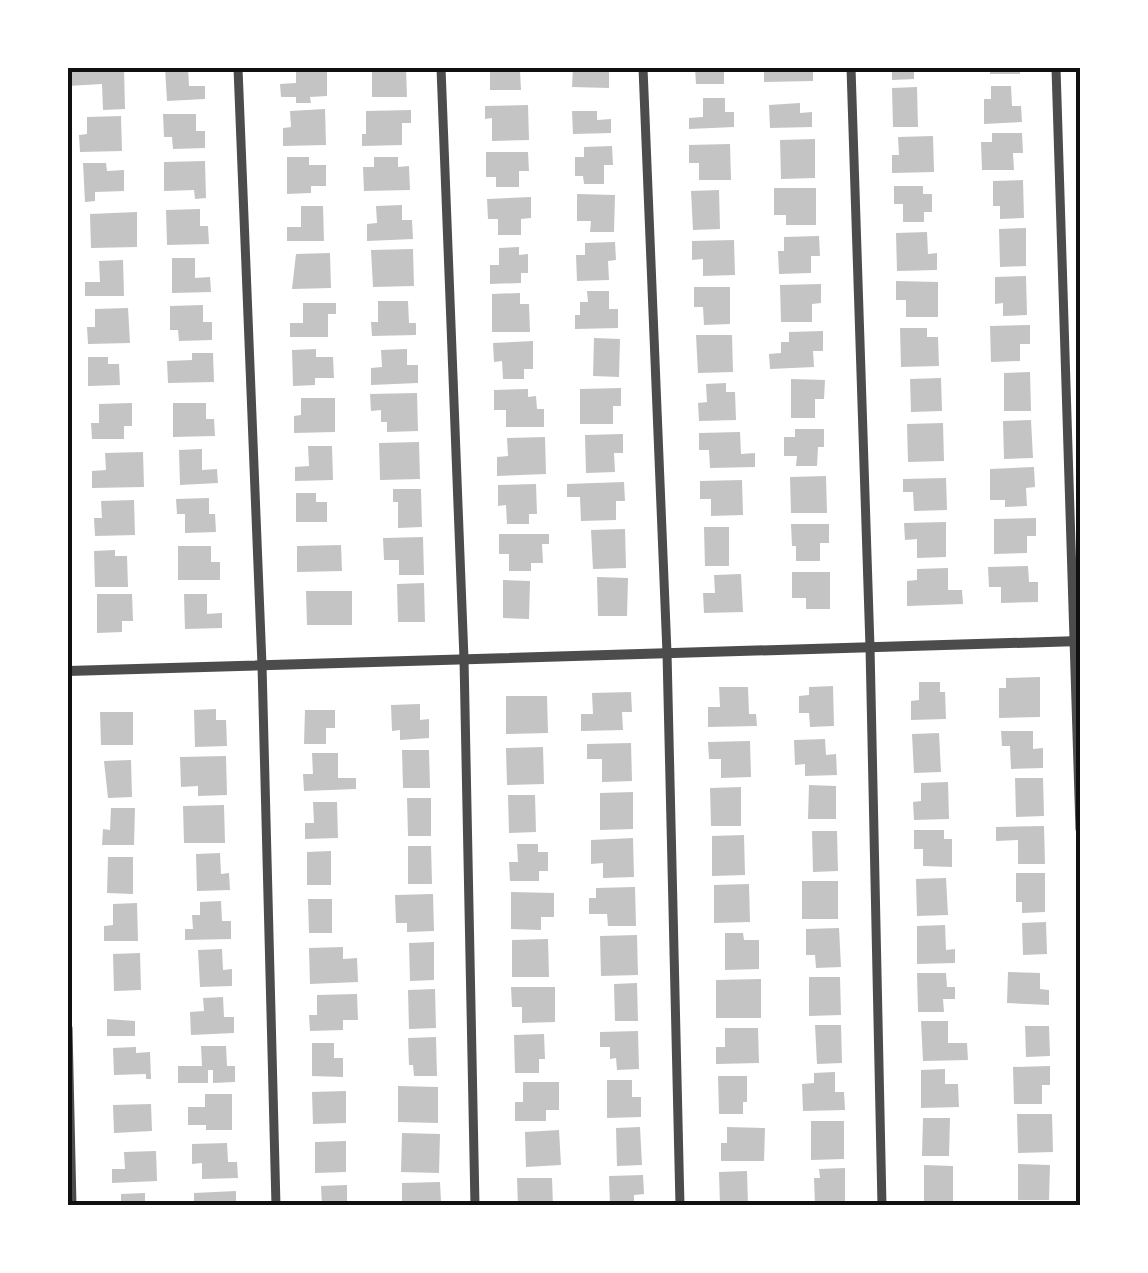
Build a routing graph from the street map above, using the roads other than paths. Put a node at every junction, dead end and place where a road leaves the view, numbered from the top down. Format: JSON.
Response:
{"nodes":[{"id":1,"x":238,"y":68,"type":"edge"},
{"id":2,"x":441,"y":68,"type":"edge"},
{"id":3,"x":644,"y":68,"type":"edge"},
{"id":4,"x":851,"y":68,"type":"edge"},
{"id":5,"x":1056,"y":68,"type":"edge"},
{"id":6,"x":1078,"y":641,"type":"edge"},
{"id":7,"x":870,"y":647,"type":"junction"},
{"id":8,"x":668,"y":653,"type":"junction"},
{"id":9,"x":464,"y":659,"type":"junction"},
{"id":10,"x":262,"y":666,"type":"junction"},
{"id":11,"x":68,"y":671,"type":"edge"},
{"id":12,"x":1080,"y":829,"type":"edge"},
{"id":13,"x":68,"y":1028,"type":"edge"},
{"id":14,"x":72,"y":1206,"type":"edge"},
{"id":15,"x":276,"y":1206,"type":"edge"},
{"id":16,"x":476,"y":1206,"type":"edge"},
{"id":17,"x":680,"y":1206,"type":"edge"},
{"id":18,"x":882,"y":1206,"type":"edge"}],
"edges":[{"from":1,"to":10,"type":"street"},
{"from":2,"to":9,"type":"street"},
{"from":3,"to":8,"type":"street"},
{"from":4,"to":7,"type":"street"},
{"from":5,"to":6,"type":"street"},
{"from":6,"to":7,"type":"street"},
{"from":6,"to":12,"type":"street"},
{"from":7,"to":8,"type":"street"},
{"from":7,"to":18,"type":"street"},
{"from":8,"to":9,"type":"street"},
{"from":8,"to":17,"type":"street"},
{"from":9,"to":10,"type":"street"},
{"from":9,"to":16,"type":"street"},
{"from":10,"to":11,"type":"street"},
{"from":10,"to":15,"type":"street"},
{"from":13,"to":14,"type":"street"}]}
